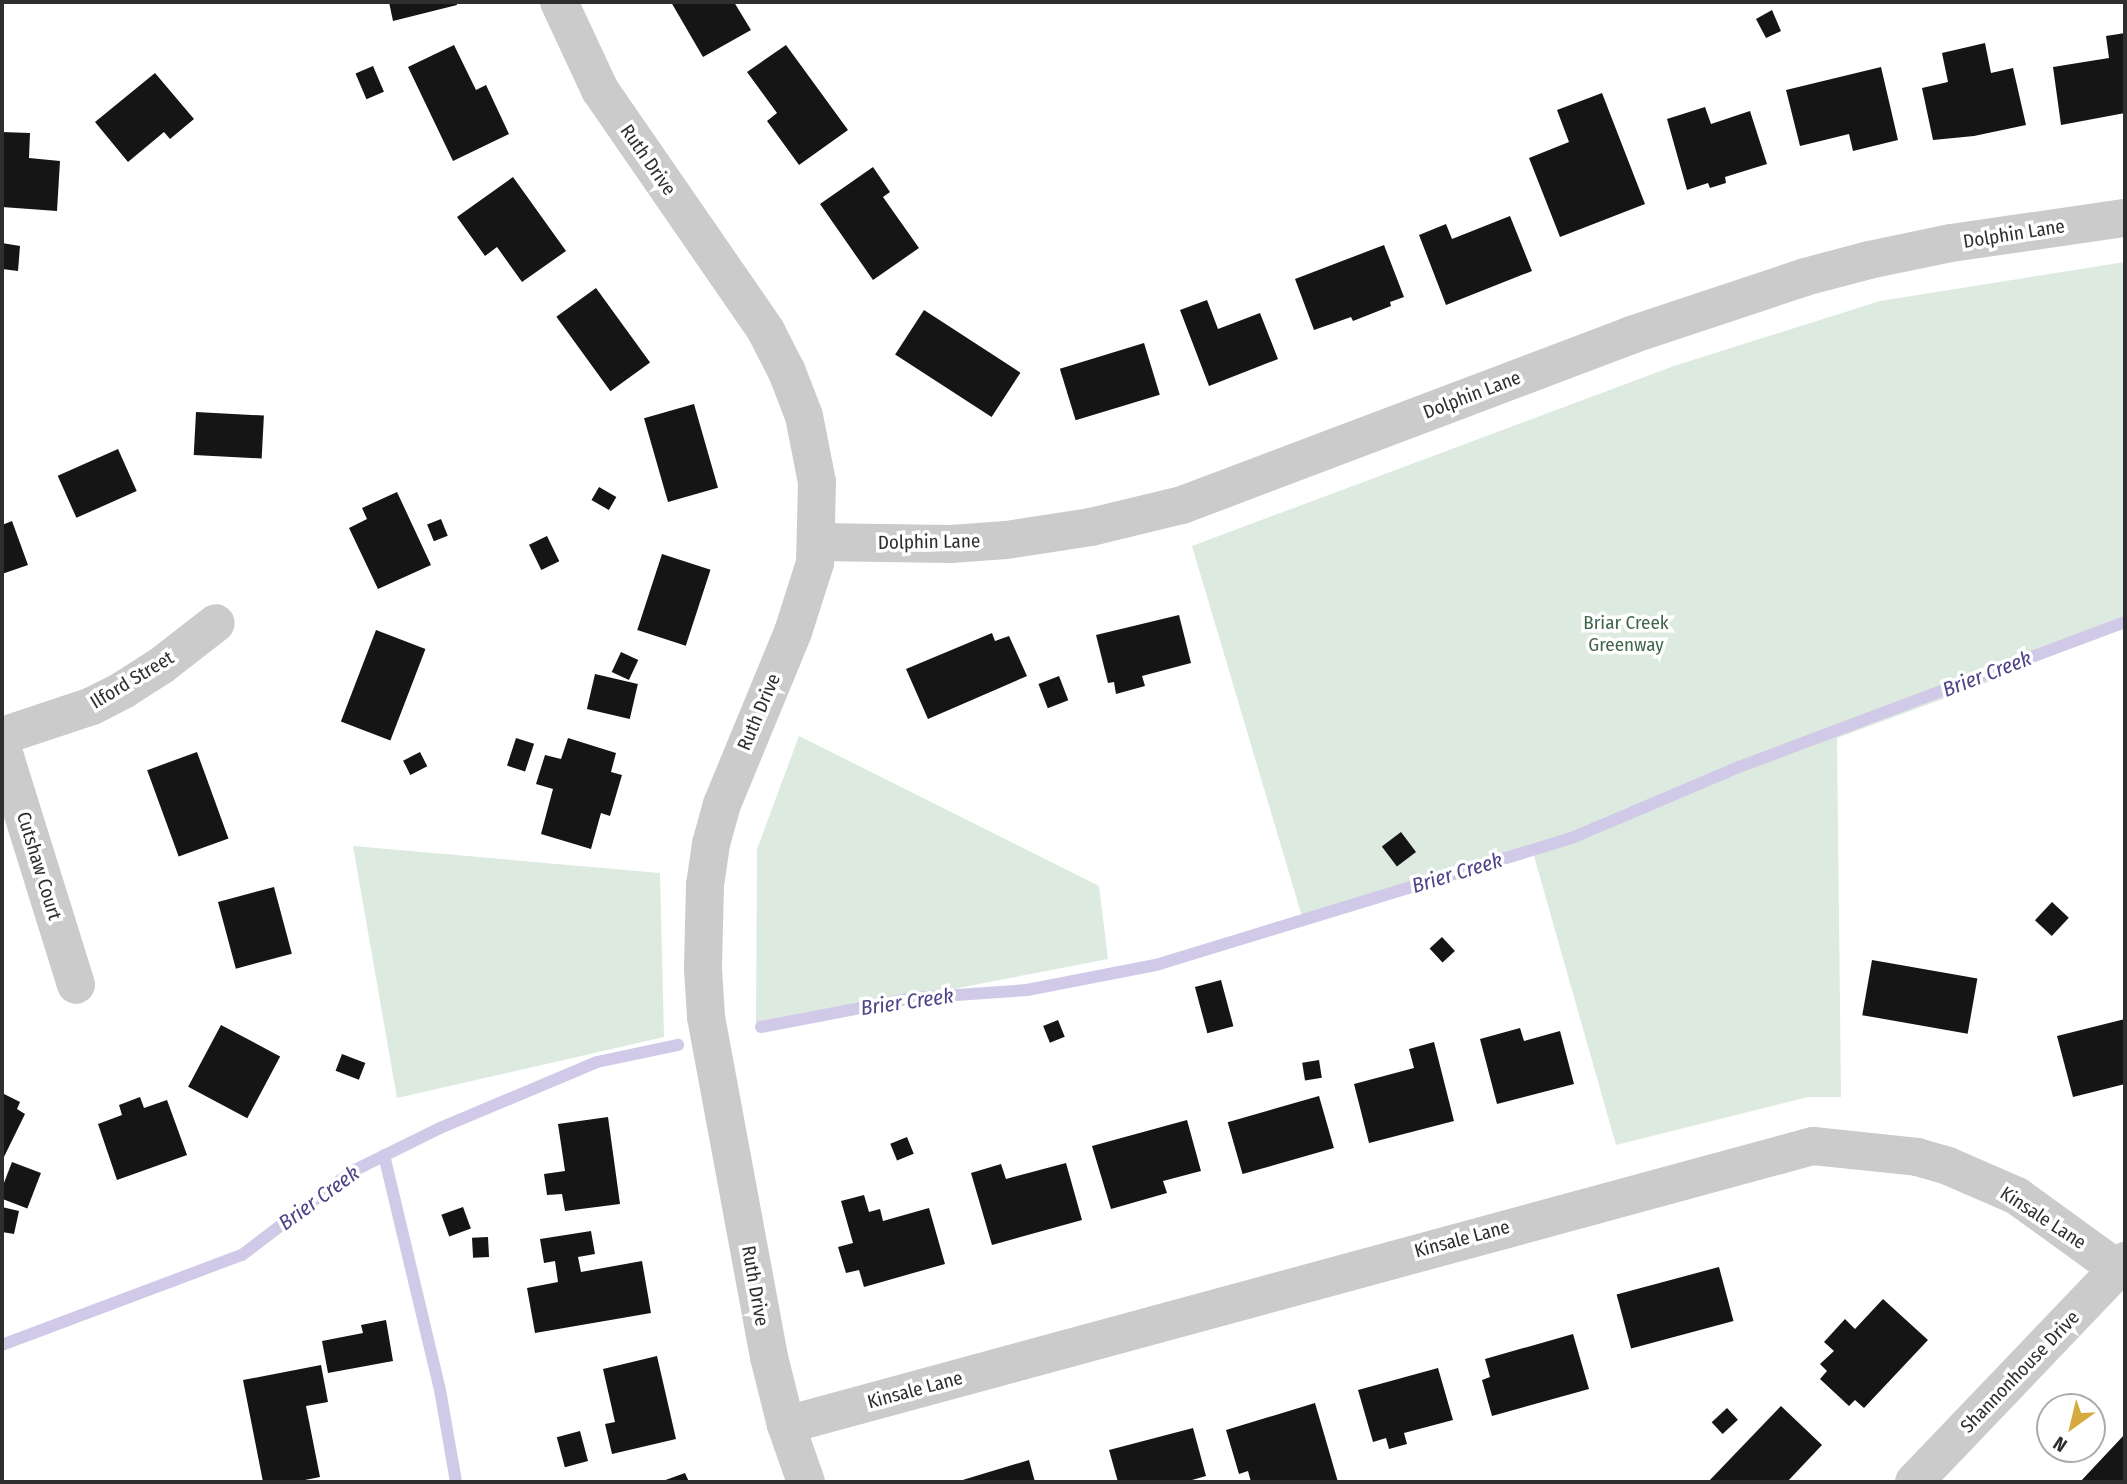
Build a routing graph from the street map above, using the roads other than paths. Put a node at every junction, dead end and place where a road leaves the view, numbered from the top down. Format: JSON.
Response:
{"nodes":[{"id":1,"x":559,"y":2,"type":"edge"},
{"id":2,"x":2125,"y":218,"type":"edge"},
{"id":3,"x":816,"y":542,"type":"junction"},
{"id":4,"x":216,"y":623,"type":"dead end"},
{"id":5,"x":2,"y":736,"type":"edge"},
{"id":6,"x":2,"y":747,"type":"edge"},
{"id":7,"x":76,"y":985,"type":"dead end"},
{"id":8,"x":2121,"y":1265,"type":"edge"},
{"id":9,"x":786,"y":1425,"type":"junction"},
{"id":10,"x":806,"y":1482,"type":"edge"},
{"id":11,"x":1914,"y":1482,"type":"edge"}],
"edges":[{"from":1,"to":3,"type":"street","name":"Ruth Drive"},
{"from":2,"to":3,"type":"street","name":"Dolphin Lane"},
{"from":3,"to":9,"type":"street","name":"Ruth Drive"},
{"from":4,"to":5,"type":"street","name":"Ilford Street"},
{"from":6,"to":7,"type":"street","name":"Cutshaw Court"},
{"from":8,"to":9,"type":"street","name":"Kinsale Lane"},
{"from":8,"to":11,"type":"street","name":"Shannonhouse Drive"},
{"from":9,"to":10,"type":"street","name":"Ruth Drive"}]}
